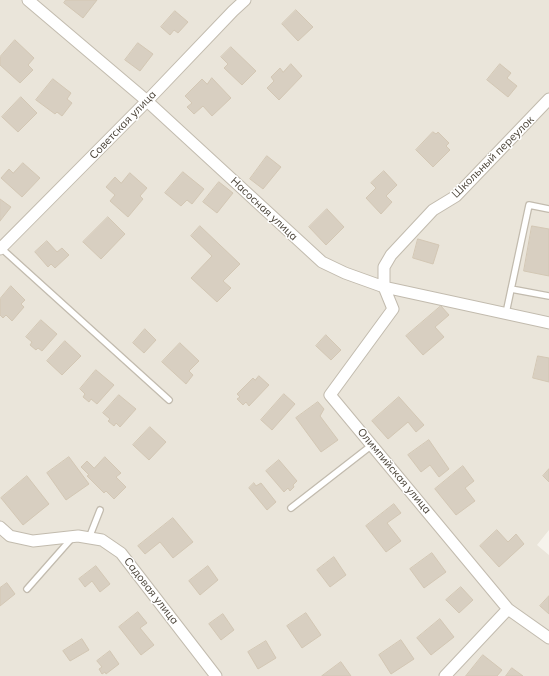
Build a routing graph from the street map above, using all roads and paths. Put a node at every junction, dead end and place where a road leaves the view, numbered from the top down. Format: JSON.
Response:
{"nodes":[{"id":1,"x":28,"y":0,"type":"edge"},
{"id":2,"x":245,"y":0,"type":"edge"},
{"id":3,"x":549,"y":100,"type":"edge"},
{"id":4,"x":147,"y":101,"type":"junction"},
{"id":5,"x":549,"y":209,"type":"edge"},
{"id":6,"x":1,"y":249,"type":"edge"},
{"id":7,"x":384,"y":287,"type":"junction"},
{"id":8,"x":511,"y":288,"type":"junction"},
{"id":9,"x":549,"y":296,"type":"edge"},
{"id":10,"x":506,"y":313,"type":"junction"},
{"id":11,"x":549,"y":323,"type":"edge"},
{"id":12,"x":169,"y":400,"type":"dead end"},
{"id":13,"x":372,"y":445,"type":"junction"},
{"id":14,"x":292,"y":508,"type":"dead end"},
{"id":15,"x":100,"y":510,"type":"dead end"},
{"id":16,"x":0,"y":527,"type":"edge"},
{"id":17,"x":73,"y":537,"type":"junction"},
{"id":18,"x":89,"y":538,"type":"junction"},
{"id":19,"x":27,"y":589,"type":"dead end"},
{"id":20,"x":508,"y":609,"type":"junction"},
{"id":21,"x":549,"y":638,"type":"edge"},
{"id":22,"x":216,"y":676,"type":"edge"},
{"id":23,"x":445,"y":676,"type":"edge"}],
"edges":[{"from":1,"to":4,"type":"street","name":"Насосная улица"},
{"from":2,"to":4,"type":"street","name":"Советская улица"},
{"from":3,"to":7,"type":"street","name":"Школьный переулок"},
{"from":4,"to":6,"type":"street","name":"Советская улица"},
{"from":4,"to":7,"type":"street","name":"Насосная улица"},
{"from":5,"to":8,"type":"lane"},
{"from":6,"to":12,"type":"lane"},
{"from":7,"to":10,"type":"street","name":"Насосная улица"},
{"from":7,"to":13,"type":"street","name":"Олимпийская улица"},
{"from":8,"to":9,"type":"lane"},
{"from":8,"to":10,"type":"lane"},
{"from":10,"to":11,"type":"street","name":"Насосная улица"},
{"from":13,"to":14,"type":"lane"},
{"from":13,"to":20,"type":"street","name":"Олимпийская улица"},
{"from":15,"to":18,"type":"lane"},
{"from":16,"to":17,"type":"street","name":"Садовая улица"},
{"from":17,"to":18,"type":"street","name":"Садовая улица"},
{"from":17,"to":19,"type":"lane"},
{"from":18,"to":22,"type":"street","name":"Садовая улица"},
{"from":20,"to":21,"type":"street","name":"Олимпийская улица"},
{"from":20,"to":23,"type":"street"}]}
